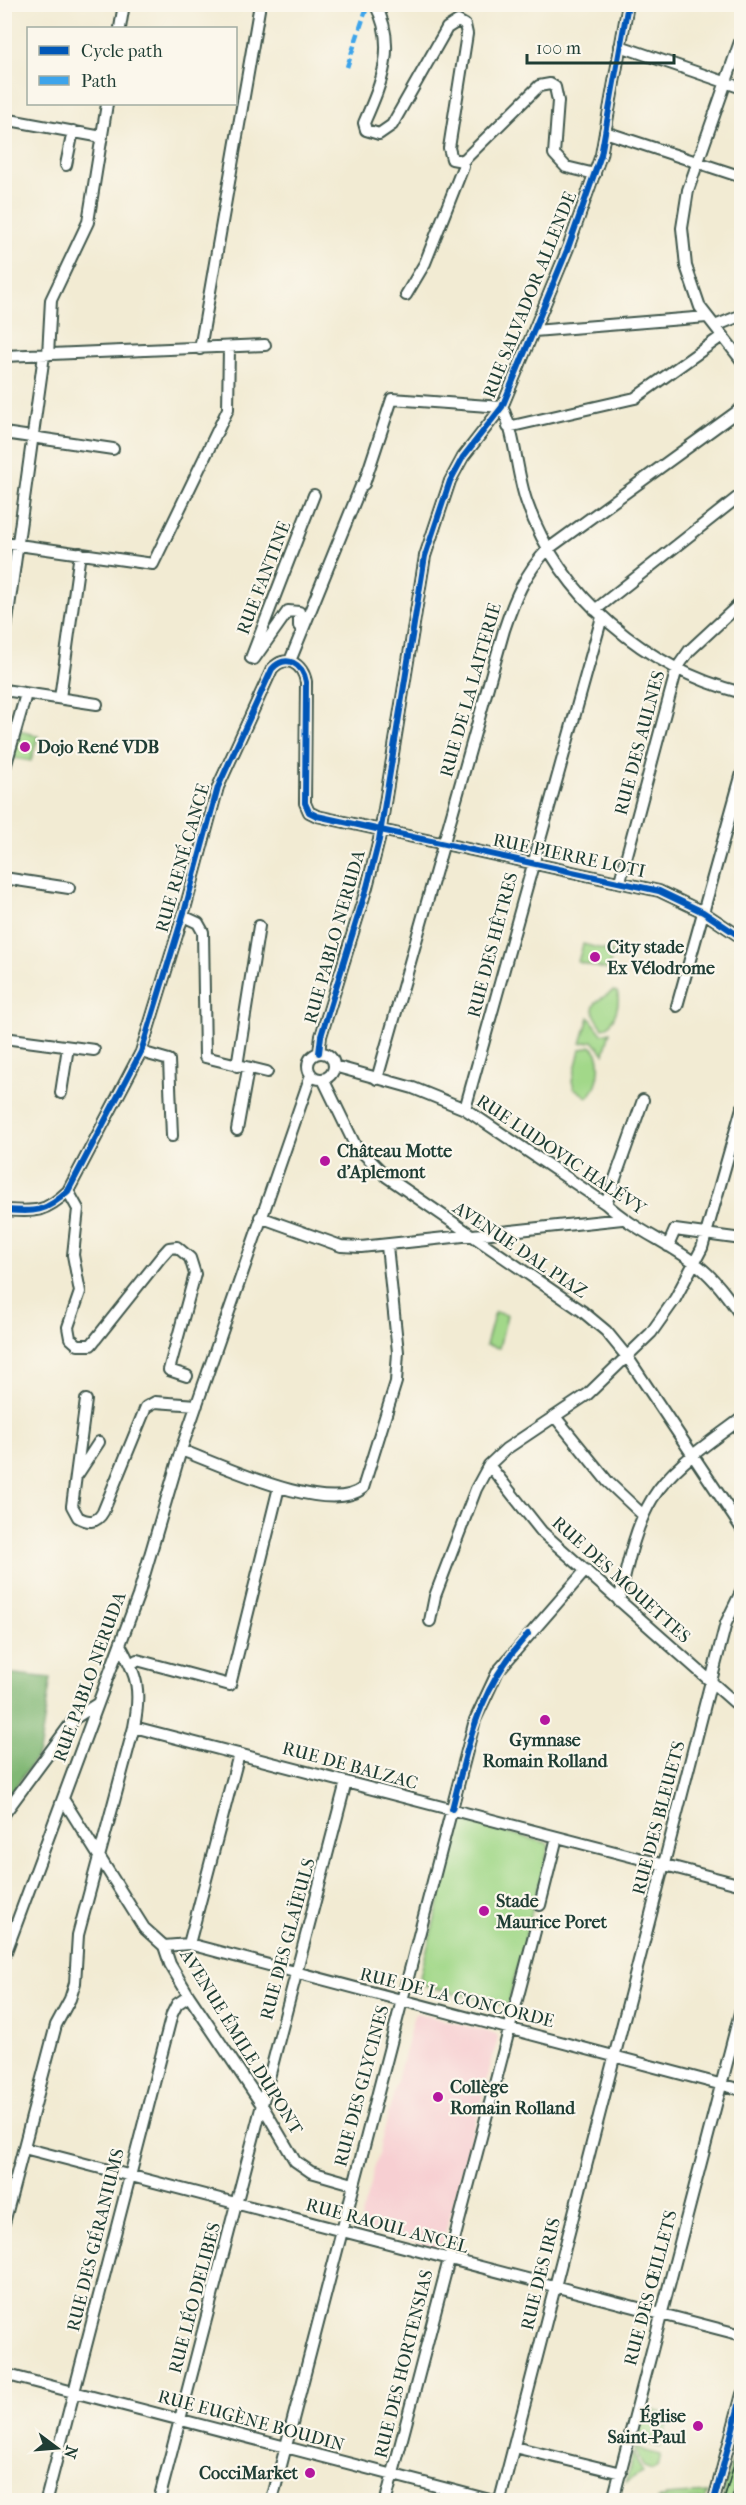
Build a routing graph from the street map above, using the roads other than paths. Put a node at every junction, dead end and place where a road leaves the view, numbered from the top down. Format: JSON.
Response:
{"nodes":[{"id":1,"x":124,"y":4,"type":"edge"},
{"id":2,"x":260,"y":4,"type":"edge"},
{"id":3,"x":375,"y":4,"type":"edge"},
{"id":4,"x":628,"y":4,"type":"edge"},
{"id":5,"x":120,"y":27,"type":"edge"},
{"id":6,"x":741,"y":36,"type":"edge"},
{"id":7,"x":620,"y":46,"type":"junction"},
{"id":8,"x":725,"y":83,"type":"junction"},
{"id":9,"x":741,"y":88,"type":"edge"},
{"id":10,"x":107,"y":105,"type":"edge"},
{"id":11,"x":4,"y":119,"type":"edge"},
{"id":12,"x":73,"y":131,"type":"junction"},
{"id":13,"x":605,"y":132,"type":"junction"},
{"id":14,"x":102,"y":137,"type":"junction"},
{"id":15,"x":463,"y":161,"type":"junction"},
{"id":16,"x":698,"y":162,"type":"junction"},
{"id":17,"x":66,"y":165,"type":"dead end"},
{"id":18,"x":595,"y":174,"type":"junction"},
{"id":19,"x":741,"y":177,"type":"edge"},
{"id":20,"x":406,"y":295,"type":"dead end"},
{"id":21,"x":741,"y":315,"type":"edge"},
{"id":22,"x":707,"y":317,"type":"junction"},
{"id":23,"x":715,"y":326,"type":"junction"},
{"id":24,"x":534,"y":331,"type":"junction"},
{"id":25,"x":722,"y":336,"type":"junction"},
{"id":26,"x":265,"y":345,"type":"dead end"},
{"id":27,"x":229,"y":347,"type":"junction"},
{"id":28,"x":200,"y":349,"type":"junction"},
{"id":29,"x":46,"y":355,"type":"junction"},
{"id":30,"x":4,"y":356,"type":"edge"},
{"id":31,"x":741,"y":361,"type":"edge"},
{"id":32,"x":502,"y":407,"type":"junction"},
{"id":33,"x":741,"y":408,"type":"edge"},
{"id":34,"x":508,"y":427,"type":"junction"},
{"id":35,"x":4,"y":433,"type":"edge"},
{"id":36,"x":33,"y":437,"type":"junction"},
{"id":37,"x":114,"y":449,"type":"dead end"},
{"id":38,"x":741,"y":494,"type":"edge"},
{"id":39,"x":314,"y":495,"type":"dead end"},
{"id":40,"x":4,"y":543,"type":"edge"},
{"id":41,"x":18,"y":545,"type":"junction"},
{"id":42,"x":548,"y":549,"type":"junction"},
{"id":43,"x":80,"y":553,"type":"junction"},
{"id":44,"x":741,"y":602,"type":"edge"},
{"id":45,"x":598,"y":614,"type":"junction"},
{"id":46,"x":4,"y":643,"type":"edge"},
{"id":47,"x":289,"y":661,"type":"junction"},
{"id":48,"x":677,"y":668,"type":"junction"},
{"id":49,"x":4,"y":690,"type":"edge"},
{"id":50,"x":741,"y":693,"type":"edge"},
{"id":51,"x":26,"y":694,"type":"junction"},
{"id":52,"x":60,"y":698,"type":"junction"},
{"id":53,"x":97,"y":704,"type":"dead end"},
{"id":54,"x":4,"y":771,"type":"edge"},
{"id":55,"x":741,"y":773,"type":"edge"},
{"id":56,"x":380,"y":830,"type":"junction"},
{"id":57,"x":444,"y":844,"type":"junction"},
{"id":58,"x":532,"y":863,"type":"junction"},
{"id":59,"x":4,"y":878,"type":"edge"},
{"id":60,"x":620,"y":881,"type":"junction"},
{"id":61,"x":69,"y":888,"type":"dead end"},
{"id":62,"x":703,"y":912,"type":"junction"},
{"id":63,"x":183,"y":916,"type":"junction"},
{"id":64,"x":259,"y":926,"type":"dead end"},
{"id":65,"x":741,"y":938,"type":"edge"},
{"id":66,"x":677,"y":1006,"type":"dead end"},
{"id":67,"x":4,"y":1038,"type":"edge"},
{"id":68,"x":68,"y":1047,"type":"junction"},
{"id":69,"x":94,"y":1050,"type":"dead end"},
{"id":70,"x":141,"y":1052,"type":"junction"},
{"id":71,"x":319,"y":1053,"type":"junction"},
{"id":72,"x":334,"y":1066,"type":"junction"},
{"id":73,"x":242,"y":1067,"type":"junction"},
{"id":74,"x":267,"y":1072,"type":"dead end"},
{"id":75,"x":311,"y":1075,"type":"junction"},
{"id":76,"x":323,"y":1079,"type":"junction"},
{"id":77,"x":377,"y":1080,"type":"junction"},
{"id":78,"x":61,"y":1093,"type":"dead end"},
{"id":79,"x":643,"y":1100,"type":"dead end"},
{"id":80,"x":741,"y":1108,"type":"edge"},
{"id":81,"x":465,"y":1109,"type":"junction"},
{"id":82,"x":237,"y":1130,"type":"dead end"},
{"id":83,"x":172,"y":1136,"type":"dead end"},
{"id":84,"x":68,"y":1191,"type":"junction"},
{"id":85,"x":606,"y":1204,"type":"junction"},
{"id":86,"x":4,"y":1210,"type":"edge"},
{"id":87,"x":260,"y":1217,"type":"junction"},
{"id":88,"x":622,"y":1219,"type":"junction"},
{"id":89,"x":706,"y":1235,"type":"junction"},
{"id":90,"x":471,"y":1236,"type":"junction"},
{"id":91,"x":741,"y":1239,"type":"edge"},
{"id":92,"x":387,"y":1246,"type":"junction"},
{"id":93,"x":668,"y":1246,"type":"junction"},
{"id":94,"x":696,"y":1264,"type":"junction"},
{"id":95,"x":741,"y":1317,"type":"edge"},
{"id":96,"x":628,"y":1358,"type":"junction"},
{"id":97,"x":187,"y":1376,"type":"dead end"},
{"id":98,"x":86,"y":1400,"type":"dead end"},
{"id":99,"x":197,"y":1405,"type":"junction"},
{"id":100,"x":556,"y":1418,"type":"junction"},
{"id":101,"x":741,"y":1418,"type":"edge"},
{"id":102,"x":99,"y":1442,"type":"dead end"},
{"id":103,"x":181,"y":1450,"type":"junction"},
{"id":104,"x":693,"y":1456,"type":"junction"},
{"id":105,"x":489,"y":1465,"type":"junction"},
{"id":106,"x":76,"y":1478,"type":"junction"},
{"id":107,"x":279,"y":1487,"type":"junction"},
{"id":108,"x":643,"y":1515,"type":"junction"},
{"id":109,"x":741,"y":1528,"type":"edge"},
{"id":110,"x":586,"y":1570,"type":"junction"},
{"id":111,"x":741,"y":1590,"type":"edge"},
{"id":112,"x":619,"y":1601,"type":"junction"},
{"id":113,"x":430,"y":1621,"type":"dead end"},
{"id":114,"x":120,"y":1645,"type":"junction"},
{"id":115,"x":131,"y":1664,"type":"junction"},
{"id":116,"x":711,"y":1683,"type":"junction"},
{"id":117,"x":97,"y":1704,"type":"junction"},
{"id":118,"x":741,"y":1709,"type":"edge"},
{"id":119,"x":134,"y":1726,"type":"junction"},
{"id":120,"x":239,"y":1754,"type":"junction"},
{"id":121,"x":346,"y":1782,"type":"junction"},
{"id":122,"x":63,"y":1799,"type":"junction"},
{"id":123,"x":452,"y":1809,"type":"junction"},
{"id":124,"x":4,"y":1814,"type":"edge"},
{"id":125,"x":557,"y":1837,"type":"junction"},
{"id":126,"x":100,"y":1855,"type":"junction"},
{"id":127,"x":664,"y":1864,"type":"junction"},
{"id":128,"x":741,"y":1885,"type":"edge"},
{"id":129,"x":540,"y":1905,"type":"dead end"},
{"id":130,"x":535,"y":1931,"type":"dead end"},
{"id":131,"x":189,"y":1944,"type":"junction"},
{"id":132,"x":164,"y":1946,"type":"junction"},
{"id":133,"x":4,"y":1957,"type":"edge"},
{"id":134,"x":296,"y":1974,"type":"junction"},
{"id":135,"x":189,"y":1996,"type":"junction"},
{"id":136,"x":402,"y":2001,"type":"junction"},
{"id":137,"x":741,"y":2005,"type":"edge"},
{"id":138,"x":510,"y":2028,"type":"junction"},
{"id":139,"x":615,"y":2056,"type":"junction"},
{"id":140,"x":721,"y":2084,"type":"junction"},
{"id":141,"x":741,"y":2090,"type":"edge"},
{"id":142,"x":262,"y":2105,"type":"junction"},
{"id":143,"x":24,"y":2148,"type":"junction"},
{"id":144,"x":130,"y":2176,"type":"junction"},
{"id":145,"x":353,"y":2184,"type":"junction"},
{"id":146,"x":236,"y":2204,"type":"junction"},
{"id":147,"x":4,"y":2223,"type":"edge"},
{"id":148,"x":341,"y":2231,"type":"junction"},
{"id":149,"x":448,"y":2259,"type":"junction"},
{"id":150,"x":555,"y":2287,"type":"junction"},
{"id":151,"x":662,"y":2314,"type":"junction"},
{"id":152,"x":741,"y":2335,"type":"edge"},
{"id":153,"x":4,"y":2374,"type":"edge"},
{"id":154,"x":74,"y":2392,"type":"junction"},
{"id":155,"x":741,"y":2394,"type":"edge"},
{"id":156,"x":180,"y":2420,"type":"junction"},
{"id":157,"x":286,"y":2446,"type":"junction"},
{"id":158,"x":514,"y":2447,"type":"junction"},
{"id":159,"x":621,"y":2473,"type":"junction"},
{"id":160,"x":393,"y":2475,"type":"junction"},
{"id":161,"x":741,"y":2488,"type":"edge"},
{"id":162,"x":46,"y":2500,"type":"edge"},
{"id":163,"x":159,"y":2500,"type":"edge"},
{"id":164,"x":272,"y":2500,"type":"edge"},
{"id":165,"x":386,"y":2500,"type":"edge"},
{"id":166,"x":490,"y":2500,"type":"edge"},
{"id":167,"x":500,"y":2500,"type":"edge"},
{"id":168,"x":613,"y":2500,"type":"edge"},
{"id":169,"x":714,"y":2500,"type":"edge"},
{"id":170,"x":738,"y":2500,"type":"edge"}],
"edges":[{"from":1,"to":5,"type":"street"},
{"from":2,"to":28,"type":"street"},
{"from":3,"to":15,"type":"street"},
{"from":4,"to":7,"type":"street","name":"RUE SALVADOR ALLENDE"},
{"from":6,"to":8,"type":"street"},
{"from":7,"to":8,"type":"street"},
{"from":7,"to":13,"type":"street","name":"RUE SALVADOR ALLENDE"},
{"from":8,"to":9,"type":"street"},
{"from":8,"to":16,"type":"street"},
{"from":10,"to":14,"type":"street"},
{"from":11,"to":12,"type":"street"},
{"from":12,"to":14,"type":"street"},
{"from":12,"to":17,"type":"street"},
{"from":13,"to":16,"type":"street"},
{"from":13,"to":18,"type":"street","name":"RUE SALVADOR ALLENDE"},
{"from":14,"to":29,"type":"street"},
{"from":15,"to":18,"type":"street"},
{"from":15,"to":20,"type":"street"},
{"from":16,"to":19,"type":"street"},
{"from":16,"to":22,"type":"street"},
{"from":18,"to":24,"type":"street","name":"RUE SALVADOR ALLENDE"},
{"from":21,"to":23,"type":"street"},
{"from":22,"to":23,"type":"street"},
{"from":22,"to":24,"type":"street"},
{"from":23,"to":25,"type":"street"},
{"from":24,"to":32,"type":"street","name":"RUE SALVADOR ALLENDE"},
{"from":25,"to":31,"type":"street"},
{"from":25,"to":34,"type":"street"},
{"from":26,"to":27,"type":"street"},
{"from":27,"to":28,"type":"street"},
{"from":27,"to":43,"type":"street"},
{"from":28,"to":29,"type":"street"},
{"from":29,"to":30,"type":"street"},
{"from":29,"to":36,"type":"street"},
{"from":32,"to":34,"type":"street"},
{"from":32,"to":47,"type":"street"},
{"from":32,"to":56,"type":"street","name":"RUE SALVADOR ALLENDE"},
{"from":33,"to":42,"type":"street","name":"RUE DE LA LAITERIE"},
{"from":34,"to":42,"type":"street"},
{"from":35,"to":36,"type":"street"},
{"from":36,"to":37,"type":"street"},
{"from":36,"to":41,"type":"street"},
{"from":38,"to":45,"type":"street"},
{"from":39,"to":47,"type":"street","name":"RUE FANTINE"},
{"from":40,"to":41,"type":"street"},
{"from":41,"to":43,"type":"street"},
{"from":41,"to":46,"type":"street"},
{"from":42,"to":45,"type":"street"},
{"from":42,"to":57,"type":"street","name":"RUE DE LA LAITERIE"},
{"from":43,"to":52,"type":"street"},
{"from":44,"to":48,"type":"street","name":"RUE DES AULNES"},
{"from":45,"to":48,"type":"street"},
{"from":45,"to":58,"type":"street","name":"RUE DES HÊTRES"},
{"from":47,"to":56,"type":"street"},
{"from":47,"to":63,"type":"street","name":"RUE RENÉ CANCE"},
{"from":48,"to":50,"type":"street"},
{"from":48,"to":60,"type":"street","name":"RUE DES AULNES"},
{"from":49,"to":51,"type":"street"},
{"from":51,"to":52,"type":"street"},
{"from":51,"to":54,"type":"street"},
{"from":52,"to":53,"type":"street"},
{"from":55,"to":62,"type":"street"},
{"from":56,"to":57,"type":"street","name":"RUE PIERRE LOTI"},
{"from":56,"to":71,"type":"street","name":"RUE PABLO NERUDA"},
{"from":57,"to":58,"type":"street","name":"RUE PIERRE LOTI"},
{"from":57,"to":77,"type":"street","name":"RUE DE LA LAITERIE"},
{"from":58,"to":60,"type":"street","name":"RUE PIERRE LOTI"},
{"from":58,"to":81,"type":"street","name":"RUE DES HÊTRES"},
{"from":59,"to":61,"type":"street"},
{"from":60,"to":62,"type":"street","name":"RUE PIERRE LOTI"},
{"from":62,"to":65,"type":"street","name":"RUE PIERRE LOTI"},
{"from":62,"to":66,"type":"street"},
{"from":63,"to":70,"type":"street","name":"RUE RENÉ CANCE"},
{"from":63,"to":73,"type":"street"},
{"from":64,"to":73,"type":"street"},
{"from":67,"to":68,"type":"street"},
{"from":68,"to":69,"type":"street"},
{"from":68,"to":78,"type":"street"},
{"from":70,"to":83,"type":"street"},
{"from":70,"to":84,"type":"street","name":"RUE RENÉ CANCE"},
{"from":71,"to":72,"type":"street"},
{"from":71,"to":75,"type":"street"},
{"from":72,"to":76,"type":"street"},
{"from":72,"to":77,"type":"street","name":"RUE LUDOVIC HALÉVY"},
{"from":73,"to":74,"type":"street"},
{"from":73,"to":82,"type":"street"},
{"from":75,"to":76,"type":"street"},
{"from":75,"to":87,"type":"street","name":"RUE PABLO NERUDA"},
{"from":76,"to":90,"type":"street","name":"AVENUE DAL PIAZ"},
{"from":77,"to":81,"type":"street","name":"RUE LUDOVIC HALÉVY"},
{"from":79,"to":85,"type":"street"},
{"from":80,"to":89,"type":"street"},
{"from":81,"to":85,"type":"street","name":"RUE LUDOVIC HALÉVY"},
{"from":84,"to":86,"type":"street","name":"RUE RENÉ CANCE"},
{"from":84,"to":97,"type":"street"},
{"from":85,"to":88,"type":"street","name":"RUE LUDOVIC HALÉVY"},
{"from":87,"to":92,"type":"street"},
{"from":87,"to":99,"type":"street","name":"RUE PABLO NERUDA"},
{"from":88,"to":90,"type":"street"},
{"from":88,"to":93,"type":"street","name":"RUE LUDOVIC HALÉVY"},
{"from":89,"to":91,"type":"street"},
{"from":89,"to":93,"type":"street"},
{"from":89,"to":94,"type":"street"},
{"from":90,"to":92,"type":"street"},
{"from":90,"to":96,"type":"street","name":"AVENUE DAL PIAZ"},
{"from":92,"to":107,"type":"street"},
{"from":93,"to":94,"type":"street","name":"RUE LUDOVIC HALÉVY"},
{"from":94,"to":95,"type":"street","name":"RUE LUDOVIC HALÉVY"},
{"from":94,"to":96,"type":"street"},
{"from":96,"to":100,"type":"street"},
{"from":96,"to":104,"type":"street","name":"AVENUE DAL PIAZ"},
{"from":98,"to":106,"type":"street"},
{"from":99,"to":103,"type":"street","name":"RUE PABLO NERUDA"},
{"from":99,"to":106,"type":"street"},
{"from":100,"to":105,"type":"street"},
{"from":100,"to":108,"type":"street"},
{"from":101,"to":104,"type":"street"},
{"from":102,"to":106,"type":"street"},
{"from":103,"to":107,"type":"street"},
{"from":103,"to":114,"type":"street","name":"RUE PABLO NERUDA"},
{"from":104,"to":108,"type":"street"},
{"from":104,"to":109,"type":"street","name":"AVENUE DAL PIAZ"},
{"from":105,"to":110,"type":"street","name":"RUE DES MOUETTES"},
{"from":105,"to":113,"type":"street"},
{"from":107,"to":115,"type":"street"},
{"from":108,"to":112,"type":"street"},
{"from":110,"to":112,"type":"street","name":"RUE DES MOUETTES"},
{"from":110,"to":123,"type":"street","name":"RUE DES GLYCINES"},
{"from":111,"to":116,"type":"street","name":"RUE DES BLEUETS"},
{"from":112,"to":116,"type":"street","name":"RUE DES MOUETTES"},
{"from":114,"to":115,"type":"street"},
{"from":114,"to":117,"type":"street","name":"RUE PABLO NERUDA"},
{"from":115,"to":119,"type":"street"},
{"from":116,"to":118,"type":"street","name":"RUE DES MOUETTES"},
{"from":116,"to":127,"type":"street","name":"RUE DES BLEUETS"},
{"from":117,"to":122,"type":"street","name":"RUE PABLO NERUDA"},
{"from":117,"to":124,"type":"street"},
{"from":119,"to":120,"type":"street","name":"RUE DE BALZAC"},
{"from":119,"to":126,"type":"street"},
{"from":120,"to":121,"type":"street","name":"RUE DE BALZAC"},
{"from":120,"to":131,"type":"street"},
{"from":121,"to":123,"type":"street","name":"RUE DE BALZAC"},
{"from":121,"to":134,"type":"street","name":"RUE DES GLAÏEULS"},
{"from":122,"to":126,"type":"street","name":"AVENUE ÉMILE DUPONT"},
{"from":122,"to":133,"type":"street","name":"RUE PABLO NERUDA"},
{"from":123,"to":125,"type":"street","name":"RUE DE BALZAC"},
{"from":123,"to":136,"type":"street","name":"RUE DES GLYCINES"},
{"from":125,"to":127,"type":"street","name":"RUE DE BALZAC"},
{"from":125,"to":129,"type":"street"},
{"from":126,"to":132,"type":"street","name":"AVENUE ÉMILE DUPONT"},
{"from":126,"to":143,"type":"street"},
{"from":127,"to":128,"type":"street","name":"RUE DE BALZAC"},
{"from":127,"to":139,"type":"street","name":"RUE DES BLEUETS"},
{"from":130,"to":138,"type":"street","name":"RUE DES HORTENSIAS"},
{"from":131,"to":132,"type":"street","name":"RUE DE LA CONCORDE"},
{"from":131,"to":134,"type":"street","name":"RUE DE LA CONCORDE"},
{"from":132,"to":135,"type":"street","name":"AVENUE ÉMILE DUPONT"},
{"from":134,"to":136,"type":"street","name":"RUE DE LA CONCORDE"},
{"from":134,"to":142,"type":"street","name":"RUE DES GLAÏEULS"},
{"from":135,"to":142,"type":"street","name":"AVENUE ÉMILE DUPONT"},
{"from":135,"to":144,"type":"street","name":"RUE DES GÉRANIUMS"},
{"from":136,"to":138,"type":"street","name":"RUE DE LA CONCORDE"},
{"from":136,"to":145,"type":"street","name":"RUE DES GLYCINES"},
{"from":137,"to":140,"type":"street","name":"RUE DES ŒILLETS"},
{"from":138,"to":139,"type":"street","name":"RUE DE LA CONCORDE"},
{"from":138,"to":149,"type":"street","name":"RUE DES HORTENSIAS"},
{"from":139,"to":140,"type":"street","name":"RUE DE LA CONCORDE"},
{"from":139,"to":150,"type":"street","name":"RUE DES IRIS"},
{"from":140,"to":141,"type":"street","name":"RUE DE LA CONCORDE"},
{"from":140,"to":151,"type":"street","name":"RUE DES ŒILLETS"},
{"from":142,"to":145,"type":"street","name":"AVENUE ÉMILE DUPONT"},
{"from":142,"to":146,"type":"street","name":"RUE LÉO DELIBES"},
{"from":143,"to":144,"type":"street","name":"RUE RAOUL ANCEL"},
{"from":143,"to":147,"type":"street"},
{"from":144,"to":146,"type":"street","name":"RUE RAOUL ANCEL"},
{"from":144,"to":154,"type":"street","name":"RUE DES GÉRANIUMS"},
{"from":145,"to":148,"type":"street","name":"RUE DES GLYCINES"},
{"from":146,"to":148,"type":"street","name":"RUE RAOUL ANCEL"},
{"from":146,"to":156,"type":"street","name":"RUE LÉO DELIBES"},
{"from":148,"to":149,"type":"street","name":"RUE RAOUL ANCEL"},
{"from":148,"to":157,"type":"street","name":"RUE DES GLYCINES"},
{"from":149,"to":150,"type":"street","name":"RUE RAOUL ANCEL"},
{"from":149,"to":160,"type":"street","name":"RUE DES HORTENSIAS"},
{"from":150,"to":151,"type":"street","name":"RUE RAOUL ANCEL"},
{"from":150,"to":158,"type":"street","name":"RUE DES IRIS"},
{"from":151,"to":152,"type":"street","name":"RUE RAOUL ANCEL"},
{"from":151,"to":159,"type":"street","name":"RUE DES ŒILLETS"},
{"from":153,"to":154,"type":"street","name":"RUE EUGÈNE BOUDIN"},
{"from":154,"to":156,"type":"street","name":"RUE EUGÈNE BOUDIN"},
{"from":154,"to":162,"type":"street","name":"RUE DES GÉRANIUMS"},
{"from":155,"to":169,"type":"street"},
{"from":156,"to":157,"type":"street","name":"RUE EUGÈNE BOUDIN"},
{"from":156,"to":163,"type":"street","name":"RUE LÉO DELIBES"},
{"from":157,"to":160,"type":"street","name":"RUE EUGÈNE BOUDIN"},
{"from":157,"to":164,"type":"street","name":"RUE DES GLYCINES"},
{"from":158,"to":159,"type":"street"},
{"from":158,"to":167,"type":"street","name":"RUE DES IRIS"},
{"from":159,"to":168,"type":"street","name":"RUE DES ŒILLETS"},
{"from":160,"to":165,"type":"street","name":"RUE DES HORTENSIAS"},
{"from":160,"to":166,"type":"street","name":"RUE EUGÈNE BOUDIN"},
{"from":161,"to":170,"type":"street"}]}
